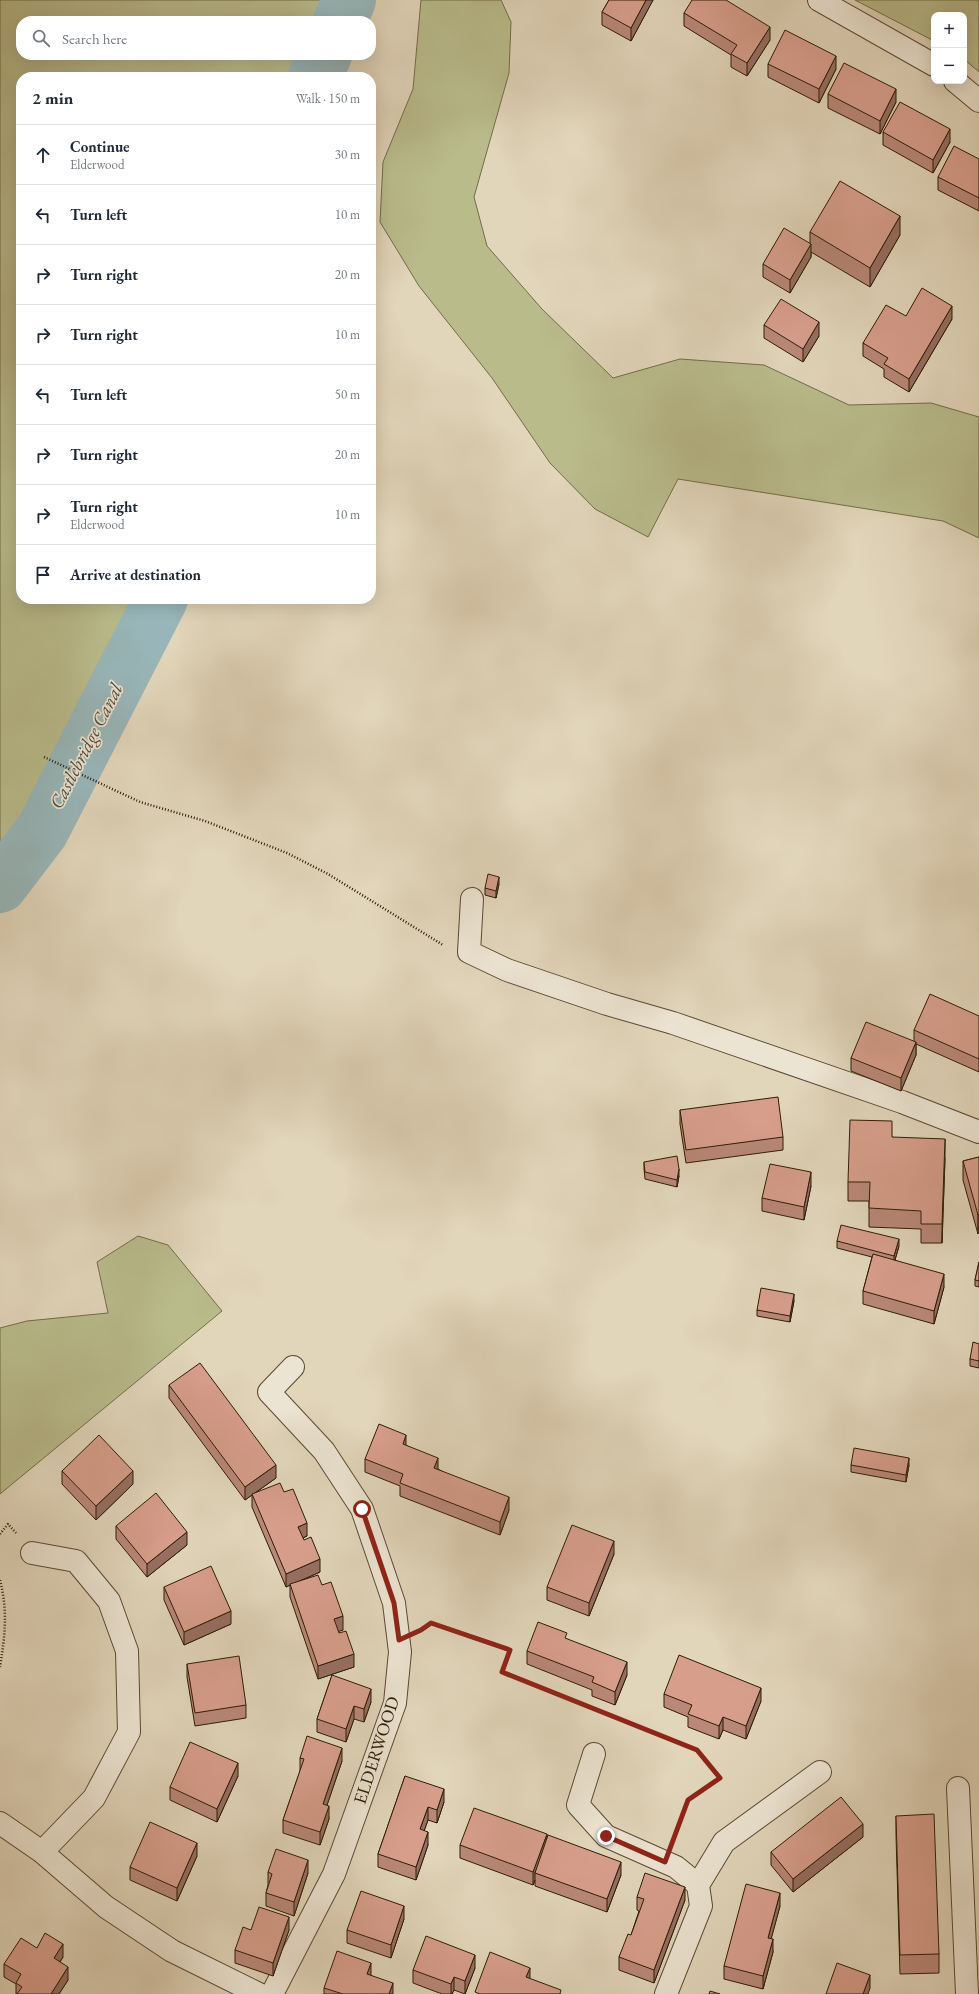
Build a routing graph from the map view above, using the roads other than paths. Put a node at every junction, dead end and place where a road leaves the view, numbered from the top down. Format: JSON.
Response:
{"nodes":[{"id":1,"x":819,"y":0,"type":"edge"},
{"id":2,"x":931,"y":63,"type":"edge"},
{"id":3,"x":959,"y":84,"type":"edge"},
{"id":4,"x":979,"y":101,"type":"edge"},
{"id":5,"x":472,"y":898,"type":"dead end"},
{"id":6,"x":979,"y":1132,"type":"edge"},
{"id":7,"x":293,"y":1367,"type":"dead end"},
{"id":8,"x":32,"y":1553,"type":"dead end"},
{"id":9,"x":594,"y":1754,"type":"dead end"},
{"id":10,"x":820,"y":1772,"type":"dead end"},
{"id":11,"x":958,"y":1788,"type":"dead end"},
{"id":12,"x":0,"y":1823,"type":"edge"},
{"id":13,"x":42,"y":1852,"type":"junction"},
{"id":14,"x":698,"y":1885,"type":"junction"},
{"id":15,"x":259,"y":1994,"type":"edge"},
{"id":16,"x":272,"y":1994,"type":"edge"},
{"id":17,"x":666,"y":1994,"type":"edge"},
{"id":18,"x":967,"y":1994,"type":"edge"}],
"edges":[{"from":1,"to":2,"type":"street"},
{"from":3,"to":4,"type":"street"},
{"from":5,"to":6,"type":"street"},
{"from":7,"to":16,"type":"street","name":"ELDERWOOD"},
{"from":8,"to":13,"type":"street"},
{"from":9,"to":14,"type":"street"},
{"from":10,"to":14,"type":"street"},
{"from":11,"to":18,"type":"street"},
{"from":12,"to":13,"type":"street"},
{"from":13,"to":15,"type":"street"},
{"from":14,"to":17,"type":"street"}]}
